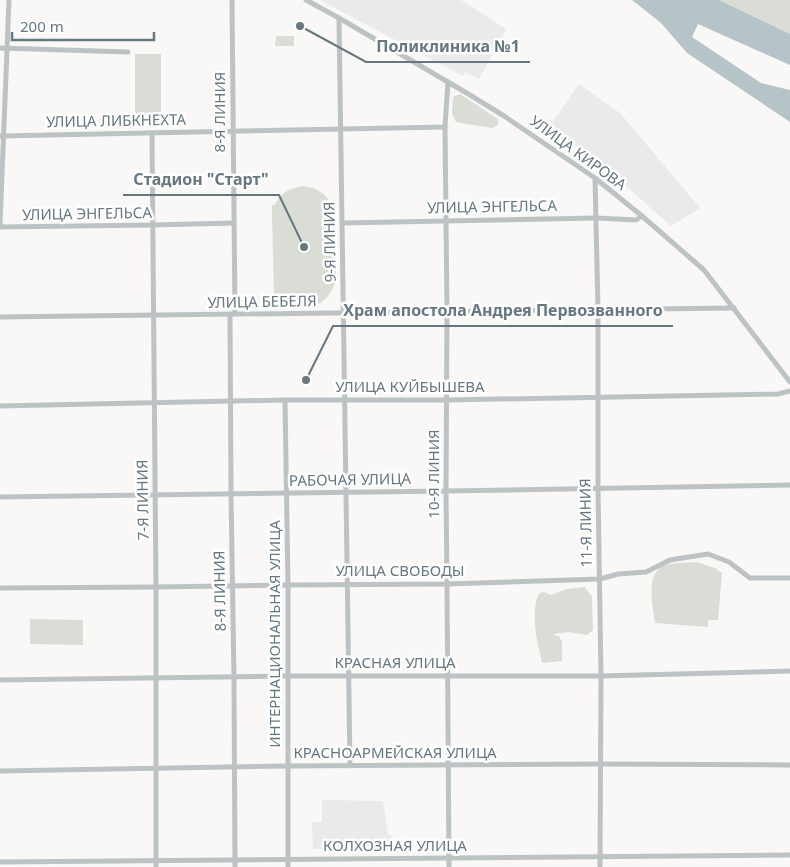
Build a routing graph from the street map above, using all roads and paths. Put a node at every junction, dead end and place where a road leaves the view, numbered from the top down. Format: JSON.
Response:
{"nodes":[{"id":1,"x":9,"y":0,"type":"edge"},
{"id":2,"x":232,"y":0,"type":"edge"},
{"id":3,"x":306,"y":0,"type":"edge"},
{"id":4,"x":339,"y":18,"type":"junction"},
{"id":5,"x":0,"y":48,"type":"edge"},
{"id":6,"x":7,"y":48,"type":"junction"},
{"id":7,"x":128,"y":52,"type":"dead end"},
{"id":8,"x":448,"y":82,"type":"junction"},
{"id":9,"x":445,"y":127,"type":"junction"},
{"id":10,"x":343,"y":130,"type":"junction"},
{"id":11,"x":233,"y":132,"type":"junction"},
{"id":12,"x":152,"y":133,"type":"junction"},
{"id":13,"x":1,"y":136,"type":"edge"},
{"id":14,"x":595,"y":178,"type":"junction"},
{"id":15,"x":642,"y":216,"type":"junction"},
{"id":16,"x":596,"y":218,"type":"junction"},
{"id":17,"x":446,"y":221,"type":"junction"},
{"id":18,"x":234,"y":223,"type":"junction"},
{"id":19,"x":342,"y":223,"type":"junction"},
{"id":20,"x":153,"y":225,"type":"junction"},
{"id":21,"x":0,"y":226,"type":"edge"},
{"id":22,"x":734,"y":308,"type":"junction"},
{"id":23,"x":598,"y":310,"type":"junction"},
{"id":24,"x":447,"y":312,"type":"junction"},
{"id":25,"x":344,"y":313,"type":"junction"},
{"id":26,"x":232,"y":314,"type":"junction"},
{"id":27,"x":153,"y":316,"type":"junction"},
{"id":28,"x":0,"y":317,"type":"edge"},
{"id":29,"x":790,"y":382,"type":"edge"},
{"id":30,"x":790,"y":391,"type":"edge"},
{"id":31,"x":598,"y":397,"type":"junction"},
{"id":32,"x":285,"y":400,"type":"junction"},
{"id":33,"x":345,"y":400,"type":"junction"},
{"id":34,"x":447,"y":400,"type":"junction"},
{"id":35,"x":230,"y":401,"type":"junction"},
{"id":36,"x":154,"y":403,"type":"junction"},
{"id":37,"x":0,"y":406,"type":"edge"},
{"id":38,"x":790,"y":485,"type":"edge"},
{"id":39,"x":598,"y":488,"type":"junction"},
{"id":40,"x":446,"y":491,"type":"junction"},
{"id":41,"x":346,"y":492,"type":"junction"},
{"id":42,"x":287,"y":493,"type":"junction"},
{"id":43,"x":230,"y":494,"type":"junction"},
{"id":44,"x":155,"y":495,"type":"junction"},
{"id":45,"x":0,"y":497,"type":"edge"},
{"id":46,"x":790,"y":578,"type":"edge"},
{"id":47,"x":600,"y":579,"type":"junction"},
{"id":48,"x":348,"y":584,"type":"junction"},
{"id":49,"x":448,"y":584,"type":"junction"},
{"id":50,"x":288,"y":585,"type":"junction"},
{"id":51,"x":232,"y":586,"type":"junction"},
{"id":52,"x":156,"y":587,"type":"junction"},
{"id":53,"x":0,"y":588,"type":"edge"},
{"id":54,"x":790,"y":671,"type":"edge"},
{"id":55,"x":288,"y":676,"type":"junction"},
{"id":56,"x":349,"y":676,"type":"junction"},
{"id":57,"x":448,"y":676,"type":"junction"},
{"id":58,"x":601,"y":676,"type":"junction"},
{"id":59,"x":234,"y":677,"type":"junction"},
{"id":60,"x":157,"y":678,"type":"junction"},
{"id":61,"x":0,"y":680,"type":"edge"},
{"id":62,"x":600,"y":764,"type":"junction"},
{"id":63,"x":448,"y":765,"type":"junction"},
{"id":64,"x":790,"y":765,"type":"edge"},
{"id":65,"x":288,"y":766,"type":"junction"},
{"id":66,"x":350,"y":766,"type":"junction"},
{"id":67,"x":234,"y":767,"type":"junction"},
{"id":68,"x":156,"y":769,"type":"junction"},
{"id":69,"x":0,"y":771,"type":"edge"},
{"id":70,"x":790,"y":855,"type":"edge"},
{"id":71,"x":600,"y":857,"type":"junction"},
{"id":72,"x":448,"y":858,"type":"junction"},
{"id":73,"x":288,"y":859,"type":"junction"},
{"id":74,"x":235,"y":860,"type":"junction"},
{"id":75,"x":156,"y":861,"type":"junction"},
{"id":76,"x":0,"y":862,"type":"edge"},
{"id":77,"x":156,"y":867,"type":"edge"},
{"id":78,"x":235,"y":867,"type":"edge"},
{"id":79,"x":288,"y":867,"type":"edge"},
{"id":80,"x":449,"y":867,"type":"edge"},
{"id":81,"x":600,"y":867,"type":"edge"}],
"edges":[{"from":1,"to":6,"type":"street"},
{"from":2,"to":11,"type":"street","name":"8-Я ЛИНИЯ"},
{"from":3,"to":4,"type":"street","name":"УЛИЦА КИРОВА"},
{"from":4,"to":8,"type":"street","name":"УЛИЦА КИРОВА"},
{"from":4,"to":10,"type":"street","name":"9-Я ЛИНИЯ"},
{"from":5,"to":6,"type":"street"},
{"from":6,"to":7,"type":"street"},
{"from":6,"to":13,"type":"street"},
{"from":8,"to":9,"type":"street","name":"10-Я ЛИНИЯ"},
{"from":8,"to":14,"type":"street","name":"УЛИЦА КИРОВА"},
{"from":9,"to":10,"type":"street"},
{"from":9,"to":17,"type":"street","name":"10-Я ЛИНИЯ"},
{"from":10,"to":11,"type":"street","name":"УЛИЦА ЛИБКНЕХТА"},
{"from":10,"to":19,"type":"street","name":"9-Я ЛИНИЯ"},
{"from":11,"to":12,"type":"street","name":"УЛИЦА ЛИБКНЕХТА"},
{"from":11,"to":18,"type":"street","name":"8-Я ЛИНИЯ"},
{"from":12,"to":13,"type":"street","name":"УЛИЦА ЛИБКНЕХТА"},
{"from":12,"to":20,"type":"street","name":"7-Я ЛИНИЯ"},
{"from":13,"to":21,"type":"street"},
{"from":14,"to":15,"type":"street","name":"УЛИЦА КИРОВА"},
{"from":14,"to":16,"type":"street","name":"11-Я ЛИНИЯ"},
{"from":15,"to":16,"type":"street","name":"УЛИЦА ЭНГЕЛЬСА"},
{"from":15,"to":22,"type":"street","name":"УЛИЦА КИРОВА"},
{"from":16,"to":17,"type":"street","name":"УЛИЦА ЭНГЕЛЬСА"},
{"from":16,"to":23,"type":"street","name":"11-Я ЛИНИЯ"},
{"from":17,"to":19,"type":"street","name":"УЛИЦА ЭНГЕЛЬСА"},
{"from":17,"to":24,"type":"street","name":"10-Я ЛИНИЯ"},
{"from":18,"to":20,"type":"street","name":"УЛИЦА ЭНГЕЛЬСА"},
{"from":18,"to":26,"type":"street","name":"8-Я ЛИНИЯ"},
{"from":19,"to":25,"type":"street","name":"9-Я ЛИНИЯ"},
{"from":20,"to":21,"type":"street","name":"УЛИЦА ЭНГЕЛЬСА"},
{"from":20,"to":27,"type":"street","name":"7-Я ЛИНИЯ"},
{"from":22,"to":23,"type":"street","name":"УЛИЦА БЕБЕЛЯ"},
{"from":22,"to":29,"type":"street","name":"УЛИЦА КИРОВА"},
{"from":23,"to":24,"type":"street","name":"УЛИЦА БЕБЕЛЯ"},
{"from":23,"to":31,"type":"street","name":"11-Я ЛИНИЯ"},
{"from":24,"to":25,"type":"street","name":"УЛИЦА БЕБЕЛЯ"},
{"from":24,"to":34,"type":"street","name":"10-Я ЛИНИЯ"},
{"from":25,"to":26,"type":"street","name":"УЛИЦА БЕБЕЛЯ"},
{"from":25,"to":33,"type":"street","name":"9-Я ЛИНИЯ"},
{"from":26,"to":27,"type":"street","name":"УЛИЦА БЕБЕЛЯ"},
{"from":26,"to":35,"type":"street","name":"8-Я ЛИНИЯ"},
{"from":27,"to":28,"type":"street","name":"УЛИЦА БЕБЕЛЯ"},
{"from":27,"to":36,"type":"street","name":"7-Я ЛИНИЯ"},
{"from":30,"to":31,"type":"street","name":"УЛИЦА КУЙБЫШЕВА"},
{"from":31,"to":34,"type":"street","name":"УЛИЦА КУЙБЫШЕВА"},
{"from":31,"to":39,"type":"street","name":"11-Я ЛИНИЯ"},
{"from":32,"to":33,"type":"street","name":"УЛИЦА КУЙБЫШЕВА"},
{"from":32,"to":35,"type":"street","name":"УЛИЦА КУЙБЫШЕВА"},
{"from":32,"to":42,"type":"street","name":"ИНТЕРНАЦИОНАЛЬНАЯ УЛИЦА"},
{"from":33,"to":34,"type":"street","name":"УЛИЦА КУЙБЫШЕВА"},
{"from":33,"to":41,"type":"street","name":"9-Я ЛИНИЯ"},
{"from":34,"to":40,"type":"street","name":"10-Я ЛИНИЯ"},
{"from":35,"to":36,"type":"street","name":"УЛИЦА КУЙБЫШЕВА"},
{"from":35,"to":43,"type":"street","name":"8-Я ЛИНИЯ"},
{"from":36,"to":37,"type":"street","name":"УЛИЦА КУЙБЫШЕВА"},
{"from":36,"to":44,"type":"street","name":"7-Я ЛИНИЯ"},
{"from":38,"to":39,"type":"street","name":"РАБОЧАЯ УЛИЦА"},
{"from":39,"to":40,"type":"street","name":"РАБОЧАЯ УЛИЦА"},
{"from":39,"to":47,"type":"street","name":"11-Я ЛИНИЯ"},
{"from":40,"to":41,"type":"street","name":"РАБОЧАЯ УЛИЦА"},
{"from":40,"to":49,"type":"street","name":"10-Я ЛИНИЯ"},
{"from":41,"to":42,"type":"street","name":"РАБОЧАЯ УЛИЦА"},
{"from":41,"to":48,"type":"street","name":"9-Я ЛИНИЯ"},
{"from":42,"to":43,"type":"street","name":"РАБОЧАЯ УЛИЦА"},
{"from":42,"to":50,"type":"street","name":"ИНТЕРНАЦИОНАЛЬНАЯ УЛИЦА"},
{"from":43,"to":44,"type":"street","name":"РАБОЧАЯ УЛИЦА"},
{"from":43,"to":51,"type":"street","name":"8-Я ЛИНИЯ"},
{"from":44,"to":45,"type":"street","name":"РАБОЧАЯ УЛИЦА"},
{"from":44,"to":52,"type":"street","name":"7-Я ЛИНИЯ"},
{"from":46,"to":47,"type":"street","name":"УЛИЦА СВОБОДЫ"},
{"from":47,"to":49,"type":"street","name":"УЛИЦА СВОБОДЫ"},
{"from":47,"to":58,"type":"street","name":"11-Я ЛИНИЯ"},
{"from":48,"to":49,"type":"street","name":"УЛИЦА СВОБОДЫ"},
{"from":48,"to":50,"type":"street","name":"УЛИЦА СВОБОДЫ"},
{"from":48,"to":56,"type":"street","name":"9-Я ЛИНИЯ"},
{"from":49,"to":57,"type":"street","name":"10-Я ЛИНИЯ"},
{"from":50,"to":51,"type":"street","name":"УЛИЦА СВОБОДЫ"},
{"from":50,"to":55,"type":"street","name":"ИНТЕРНАЦИОНАЛЬНАЯ УЛИЦА"},
{"from":51,"to":52,"type":"street","name":"УЛИЦА СВОБОДЫ"},
{"from":51,"to":59,"type":"street","name":"8-Я ЛИНИЯ"},
{"from":52,"to":53,"type":"street","name":"УЛИЦА СВОБОДЫ"},
{"from":52,"to":60,"type":"street","name":"7-Я ЛИНИЯ"},
{"from":54,"to":58,"type":"street","name":"КРАСНАЯ УЛИЦА"},
{"from":55,"to":56,"type":"street","name":"КРАСНАЯ УЛИЦА"},
{"from":55,"to":59,"type":"street","name":"КРАСНАЯ УЛИЦА"},
{"from":55,"to":65,"type":"street","name":"ИНТЕРНАЦИОНАЛЬНАЯ УЛИЦА"},
{"from":56,"to":57,"type":"street","name":"КРАСНАЯ УЛИЦА"},
{"from":56,"to":66,"type":"street","name":"9-Я ЛИНИЯ"},
{"from":57,"to":58,"type":"street","name":"КРАСНАЯ УЛИЦА"},
{"from":57,"to":63,"type":"street","name":"10-Я ЛИНИЯ"},
{"from":58,"to":62,"type":"street","name":"11-Я ЛИНИЯ"},
{"from":59,"to":60,"type":"street","name":"КРАСНАЯ УЛИЦА"},
{"from":59,"to":67,"type":"street","name":"8-Я ЛИНИЯ"},
{"from":60,"to":61,"type":"street","name":"КРАСНАЯ УЛИЦА"},
{"from":60,"to":68,"type":"street","name":"7-Я ЛИНИЯ"},
{"from":62,"to":63,"type":"street","name":"КРАСНОАРМЕЙСКАЯ УЛИЦА"},
{"from":62,"to":64,"type":"street","name":"КРАСНОАРМЕЙСКАЯ УЛИЦА"},
{"from":62,"to":71,"type":"street","name":"11-Я ЛИНИЯ"},
{"from":63,"to":66,"type":"street","name":"КРАСНОАРМЕЙСКАЯ УЛИЦА"},
{"from":63,"to":72,"type":"street","name":"10-Я ЛИНИЯ"},
{"from":65,"to":66,"type":"street","name":"КРАСНОАРМЕЙСКАЯ УЛИЦА"},
{"from":65,"to":67,"type":"street","name":"КРАСНОАРМЕЙСКАЯ УЛИЦА"},
{"from":65,"to":73,"type":"street","name":"ИНТЕРНАЦИОНАЛЬНАЯ УЛИЦА"},
{"from":67,"to":68,"type":"street","name":"КРАСНОАРМЕЙСКАЯ УЛИЦА"},
{"from":67,"to":74,"type":"street","name":"8-Я ЛИНИЯ"},
{"from":68,"to":69,"type":"street","name":"КРАСНОАРМЕЙСКАЯ УЛИЦА"},
{"from":68,"to":75,"type":"street","name":"7-Я ЛИНИЯ"},
{"from":70,"to":71,"type":"street","name":"КОЛХОЗНАЯ УЛИЦА"},
{"from":71,"to":72,"type":"street","name":"КОЛХОЗНАЯ УЛИЦА"},
{"from":71,"to":81,"type":"street","name":"11-Я ЛИНИЯ"},
{"from":72,"to":73,"type":"street","name":"КОЛХОЗНАЯ УЛИЦА"},
{"from":72,"to":80,"type":"street","name":"10-Я ЛИНИЯ"},
{"from":73,"to":74,"type":"street","name":"КОЛХОЗНАЯ УЛИЦА"},
{"from":73,"to":79,"type":"street","name":"ИНТЕРНАЦИОНАЛЬНАЯ УЛИЦА"},
{"from":74,"to":75,"type":"street","name":"КОЛХОЗНАЯ УЛИЦА"},
{"from":74,"to":78,"type":"street","name":"8-Я ЛИНИЯ"},
{"from":75,"to":76,"type":"street","name":"КОЛХОЗНАЯ УЛИЦА"},
{"from":75,"to":77,"type":"street","name":"7-Я ЛИНИЯ"}]}
